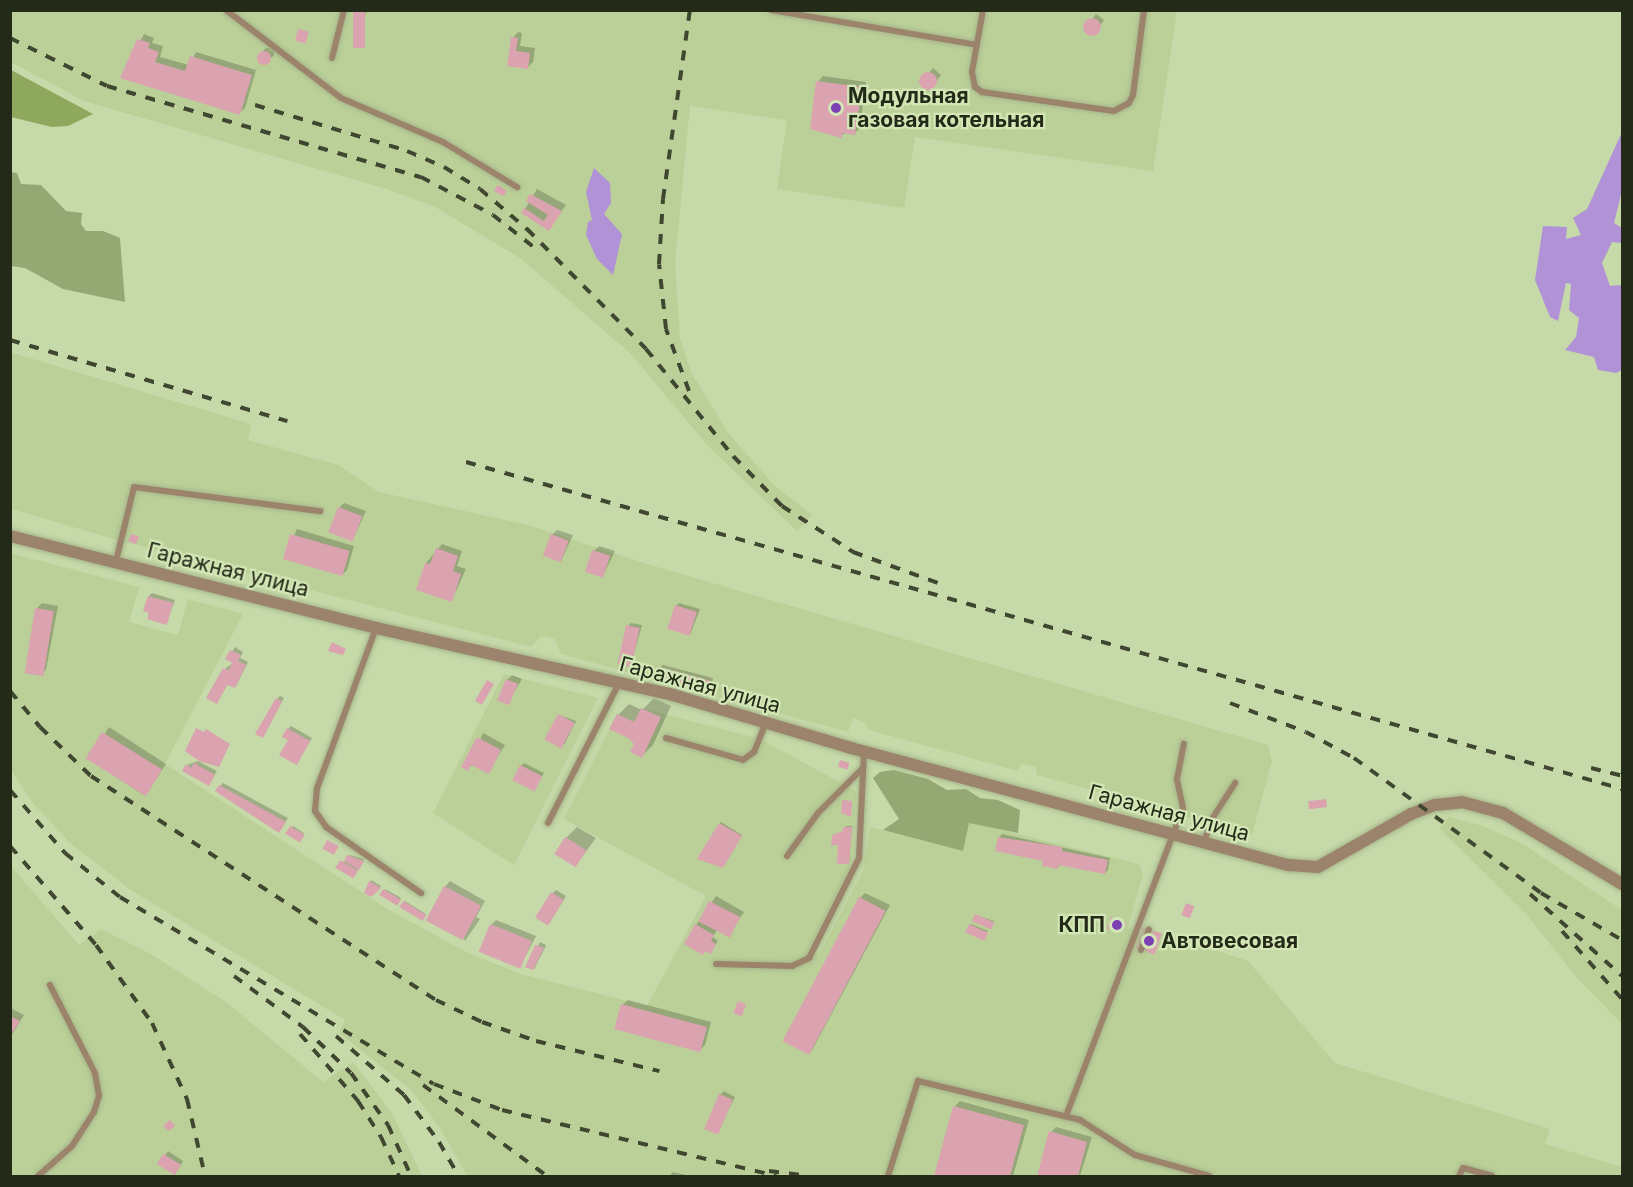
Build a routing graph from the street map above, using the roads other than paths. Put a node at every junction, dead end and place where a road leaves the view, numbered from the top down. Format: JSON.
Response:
{"nodes":[{"id":1,"x":226,"y":10,"type":"edge"},
{"id":2,"x":344,"y":10,"type":"edge"},
{"id":3,"x":771,"y":10,"type":"edge"},
{"id":4,"x":983,"y":10,"type":"edge"},
{"id":5,"x":1144,"y":10,"type":"edge"},
{"id":6,"x":977,"y":45,"type":"junction"},
{"id":7,"x":332,"y":58,"type":"dead end"},
{"id":8,"x":517,"y":188,"type":"dead end"},
{"id":9,"x":320,"y":511,"type":"dead end"},
{"id":10,"x":10,"y":536,"type":"edge"},
{"id":11,"x":116,"y":561,"type":"junction"},
{"id":12,"x":376,"y":628,"type":"junction"},
{"id":13,"x":619,"y":682,"type":"junction"},
{"id":14,"x":766,"y":722,"type":"junction"},
{"id":15,"x":666,"y":738,"type":"dead end"},
{"id":16,"x":1184,"y":744,"type":"dead end"},
{"id":17,"x":864,"y":752,"type":"junction"},
{"id":18,"x":863,"y":768,"type":"junction"},
{"id":19,"x":1235,"y":783,"type":"dead end"},
{"id":20,"x":548,"y":823,"type":"dead end"},
{"id":21,"x":1174,"y":834,"type":"junction"},
{"id":22,"x":1203,"y":843,"type":"junction"},
{"id":23,"x":787,"y":856,"type":"dead end"},
{"id":24,"x":1623,"y":884,"type":"edge"},
{"id":25,"x":421,"y":893,"type":"dead end"},
{"id":26,"x":1149,"y":929,"type":"dead end"},
{"id":27,"x":1141,"y":950,"type":"dead end"},
{"id":28,"x":716,"y":964,"type":"dead end"},
{"id":29,"x":50,"y":985,"type":"dead end"},
{"id":30,"x":1066,"y":1116,"type":"junction"},
{"id":31,"x":38,"y":1176,"type":"edge"},
{"id":32,"x":888,"y":1176,"type":"edge"},
{"id":33,"x":1209,"y":1176,"type":"edge"},
{"id":34,"x":1459,"y":1176,"type":"edge"},
{"id":35,"x":1492,"y":1176,"type":"edge"}],
"edges":[{"from":1,"to":8,"type":"lane"},
{"from":2,"to":7,"type":"lane"},
{"from":3,"to":6,"type":"lane"},
{"from":4,"to":6,"type":"lane"},
{"from":5,"to":6,"type":"lane"},
{"from":9,"to":11,"type":"lane"},
{"from":10,"to":11,"type":"street","name":"Гаражная улица"},
{"from":11,"to":12,"type":"street","name":"Гаражная улица"},
{"from":12,"to":13,"type":"street","name":"Гаражная улица"},
{"from":12,"to":25,"type":"lane"},
{"from":13,"to":14,"type":"street","name":"Гаражная улица"},
{"from":13,"to":20,"type":"lane"},
{"from":14,"to":15,"type":"lane"},
{"from":14,"to":17,"type":"street","name":"Гаражная улица"},
{"from":16,"to":21,"type":"lane"},
{"from":17,"to":18,"type":"lane"},
{"from":17,"to":21,"type":"street","name":"Гаражная улица"},
{"from":18,"to":23,"type":"lane"},
{"from":18,"to":28,"type":"lane"},
{"from":19,"to":22,"type":"lane"},
{"from":21,"to":22,"type":"street","name":"Гаражная улица"},
{"from":21,"to":30,"type":"lane"},
{"from":22,"to":24,"type":"street","name":"Гаражная улица"},
{"from":26,"to":27,"type":"lane"},
{"from":29,"to":31,"type":"lane"},
{"from":30,"to":32,"type":"lane"},
{"from":30,"to":33,"type":"lane"},
{"from":34,"to":35,"type":"lane"}]}
